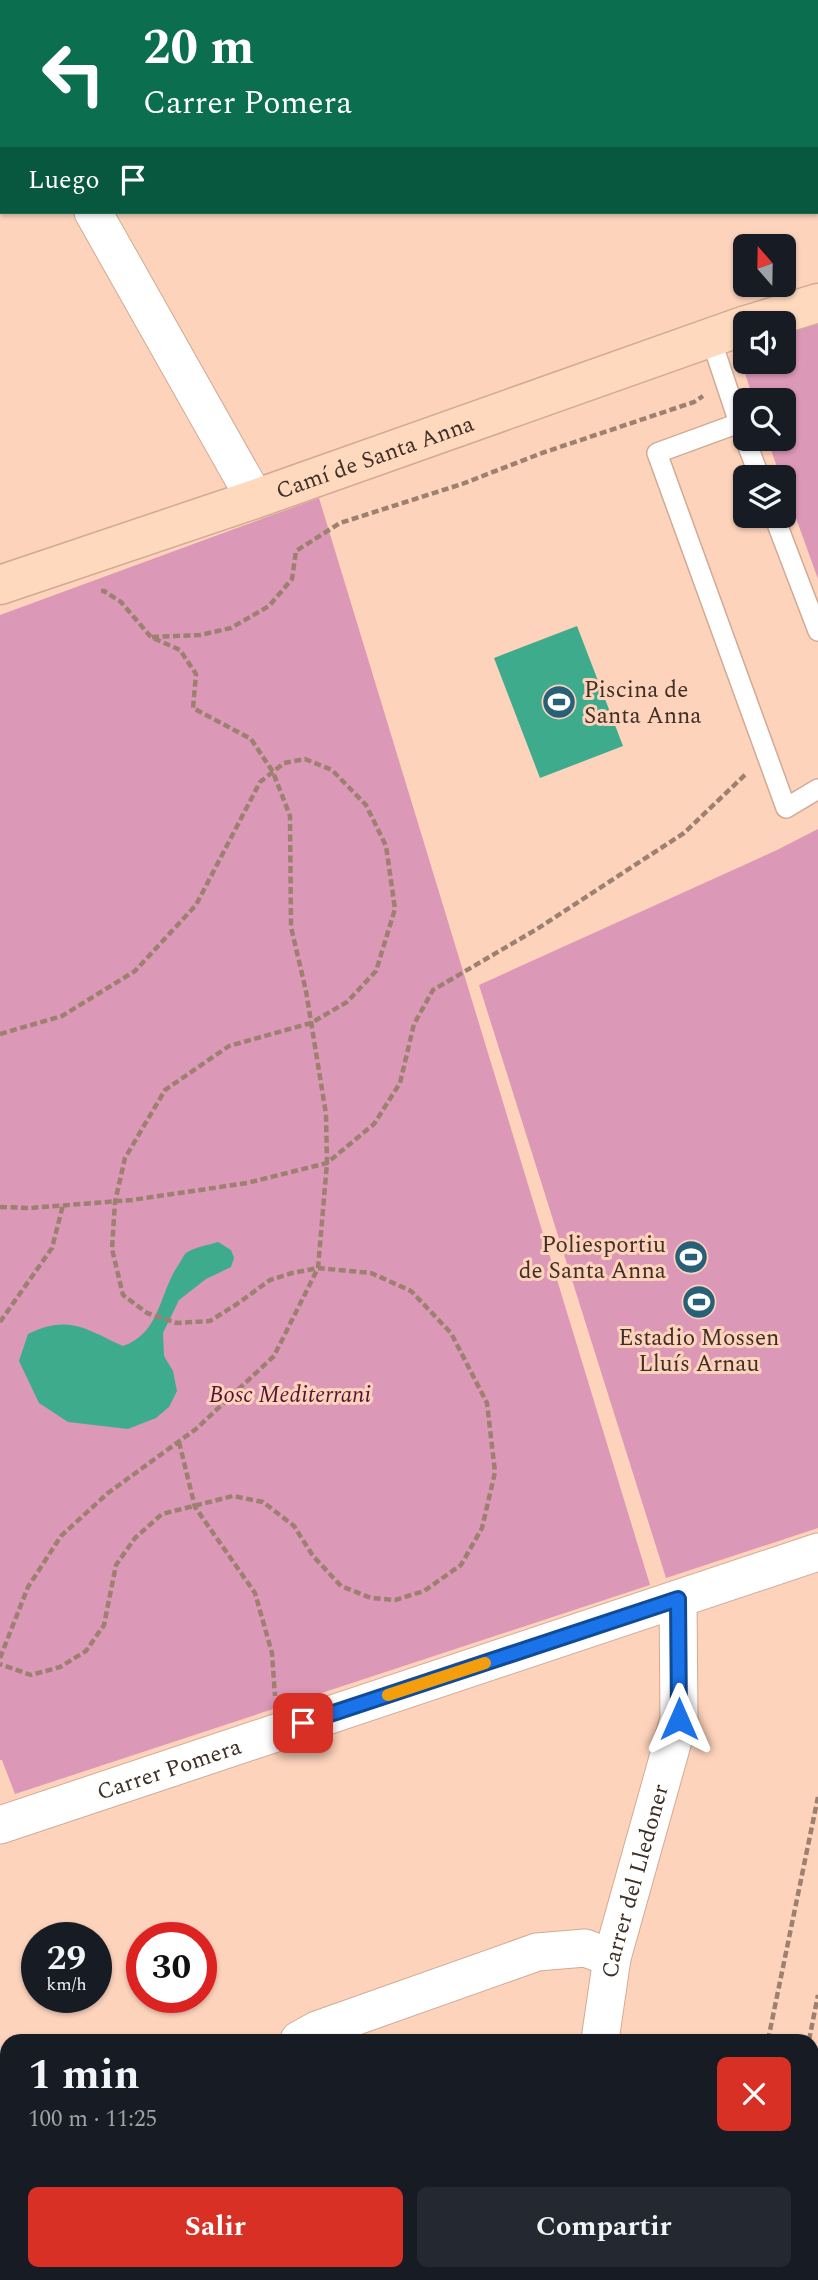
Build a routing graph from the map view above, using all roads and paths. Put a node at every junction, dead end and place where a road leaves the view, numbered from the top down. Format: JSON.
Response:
{"nodes":[{"id":1,"x":94,"y":214,"type":"edge"},
{"id":2,"x":818,"y":303,"type":"edge"},
{"id":3,"x":791,"y":311,"type":"edge"},
{"id":4,"x":733,"y":329,"type":"edge"},
{"id":5,"x":710,"y":336,"type":"junction"},
{"id":6,"x":725,"y":381,"type":"junction"},
{"id":7,"x":733,"y":405,"type":"edge"},
{"id":8,"x":733,"y":425,"type":"edge"},
{"id":9,"x":255,"y":499,"type":"junction"},
{"id":10,"x":779,"y":528,"type":"edge"},
{"id":11,"x":0,"y":585,"type":"edge"},
{"id":12,"x":93,"y":592,"type":"dead end"},
{"id":13,"x":818,"y":631,"type":"edge"},
{"id":14,"x":151,"y":637,"type":"junction"},
{"id":15,"x":767,"y":755,"type":"junction"},
{"id":16,"x":273,"y":772,"type":"junction"},
{"id":17,"x":818,"y":789,"type":"edge"},
{"id":18,"x":311,"y":1023,"type":"junction"},
{"id":19,"x":0,"y":1034,"type":"edge"},
{"id":20,"x":327,"y":1163,"type":"junction"},
{"id":21,"x":115,"y":1202,"type":"junction"},
{"id":22,"x":63,"y":1205,"type":"junction"},
{"id":23,"x":0,"y":1207,"type":"edge"},
{"id":24,"x":318,"y":1268,"type":"junction"},
{"id":25,"x":0,"y":1322,"type":"edge"},
{"id":26,"x":179,"y":1442,"type":"junction"},
{"id":27,"x":195,"y":1507,"type":"junction"},
{"id":28,"x":818,"y":1552,"type":"edge"},
{"id":29,"x":678,"y":1599,"type":"junction"},
{"id":30,"x":0,"y":1658,"type":"edge"},
{"id":31,"x":0,"y":1664,"type":"edge"},
{"id":32,"x":275,"y":1702,"type":"dead end"},
{"id":33,"x":818,"y":1797,"type":"edge"},
{"id":34,"x":0,"y":1825,"type":"edge"},
{"id":35,"x":612,"y":1958,"type":"junction"},
{"id":36,"x":818,"y":1995,"type":"edge"},
{"id":37,"x":310,"y":2034,"type":"edge"},
{"id":38,"x":601,"y":2034,"type":"edge"},
{"id":39,"x":769,"y":2034,"type":"edge"},
{"id":40,"x":810,"y":2034,"type":"edge"}],
"edges":[{"from":1,"to":9,"type":"street"},
{"from":2,"to":3,"type":"street","name":"Camí de Santa Anna"},
{"from":4,"to":5,"type":"street","name":"Camí de Santa Anna"},
{"from":5,"to":6,"type":"lane"},
{"from":5,"to":9,"type":"street","name":"Camí de Santa Anna"},
{"from":6,"to":7,"type":"lane"},
{"from":6,"to":14,"type":"path"},
{"from":8,"to":15,"type":"lane"},
{"from":9,"to":11,"type":"street","name":"Camí de Santa Anna"},
{"from":10,"to":13,"type":"lane"},
{"from":12,"to":14,"type":"path"},
{"from":14,"to":16,"type":"path"},
{"from":15,"to":17,"type":"lane"},
{"from":15,"to":20,"type":"path"},
{"from":16,"to":18,"type":"path"},
{"from":16,"to":18,"type":"path"},
{"from":16,"to":19,"type":"path"},
{"from":18,"to":20,"type":"path"},
{"from":18,"to":21,"type":"path"},
{"from":20,"to":21,"type":"path"},
{"from":20,"to":24,"type":"path"},
{"from":21,"to":22,"type":"path"},
{"from":21,"to":24,"type":"path"},
{"from":22,"to":23,"type":"path"},
{"from":22,"to":25,"type":"path"},
{"from":24,"to":26,"type":"path"},
{"from":24,"to":27,"type":"path"},
{"from":26,"to":27,"type":"path"},
{"from":26,"to":30,"type":"path"},
{"from":27,"to":31,"type":"path"},
{"from":27,"to":32,"type":"path"},
{"from":28,"to":29,"type":"street","name":"Carrer Pomera"},
{"from":29,"to":34,"type":"street","name":"Carrer Pomera"},
{"from":29,"to":35,"type":"street","name":"Carrer del Lledoner"},
{"from":33,"to":39,"type":"path"},
{"from":35,"to":37,"type":"street"},
{"from":35,"to":38,"type":"street","name":"Carrer del Lledoner"},
{"from":36,"to":40,"type":"path"}]}
